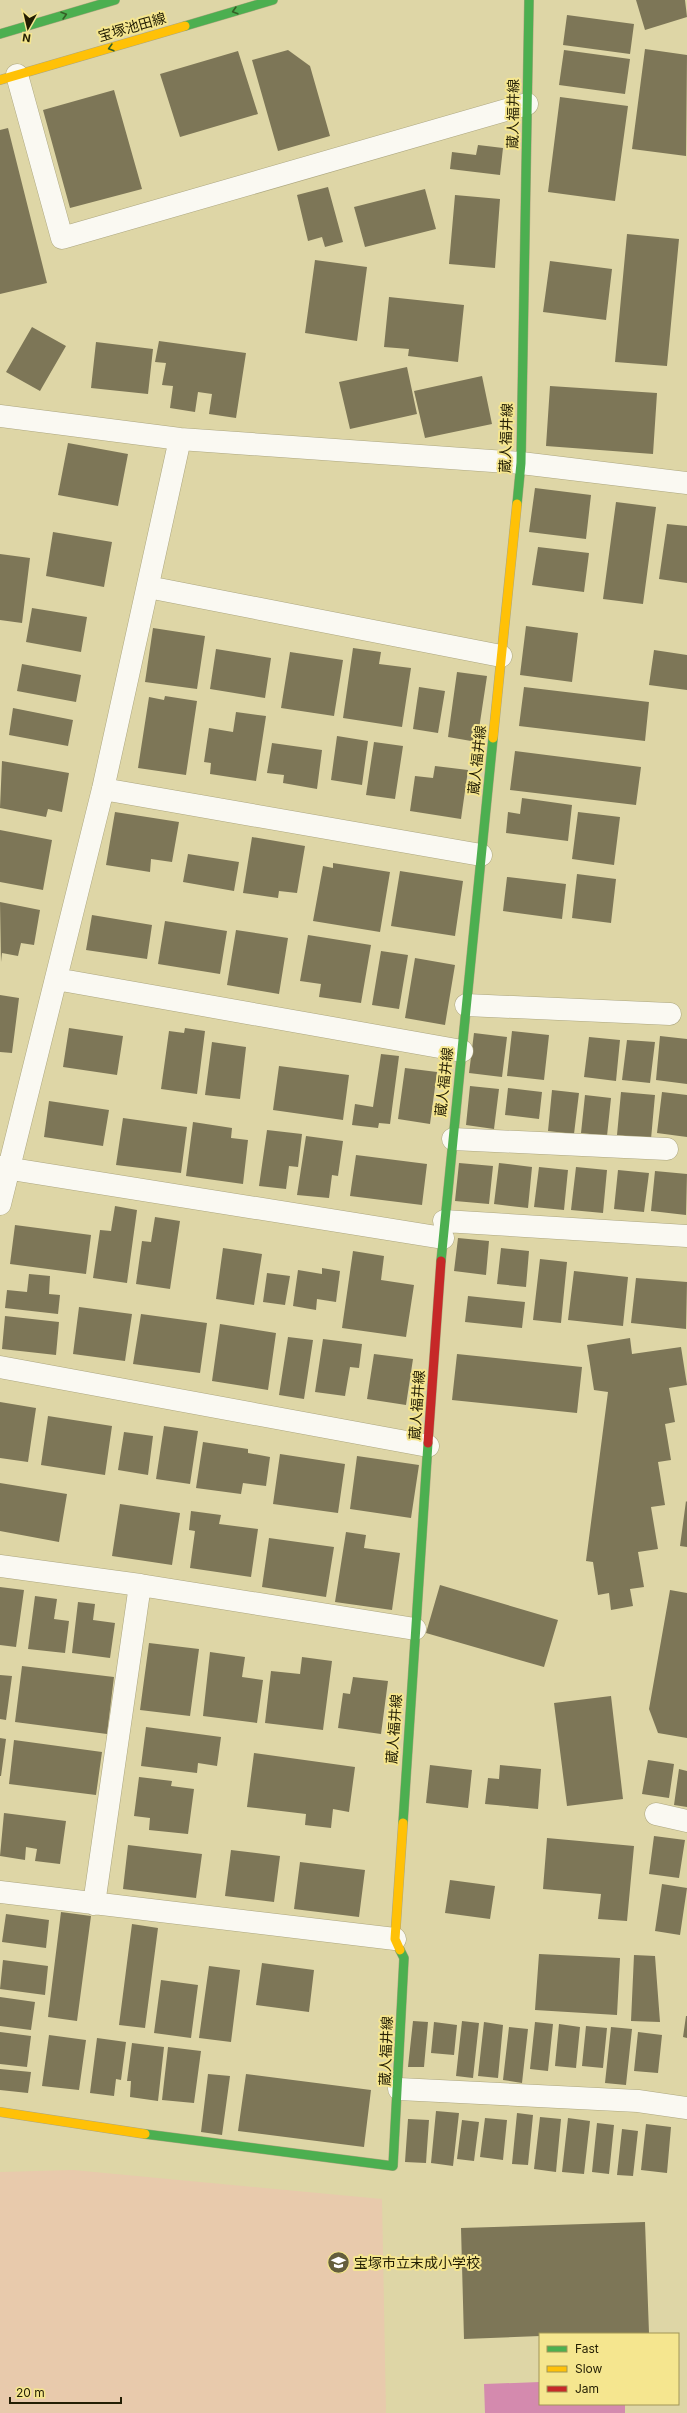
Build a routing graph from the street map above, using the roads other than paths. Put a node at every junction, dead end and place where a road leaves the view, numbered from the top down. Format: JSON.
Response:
{"nodes":[{"id":1,"x":115,"y":0,"type":"edge"},
{"id":2,"x":273,"y":0,"type":"edge"},
{"id":3,"x":529,"y":0,"type":"edge"},
{"id":4,"x":0,"y":34,"type":"edge"},
{"id":5,"x":9,"y":77,"type":"edge"},
{"id":6,"x":527,"y":104,"type":"junction"},
{"id":7,"x":0,"y":416,"type":"edge"},
{"id":8,"x":180,"y":439,"type":"junction"},
{"id":9,"x":521,"y":463,"type":"junction"},
{"id":10,"x":687,"y":483,"type":"edge"},
{"id":11,"x":148,"y":587,"type":"junction"},
{"id":12,"x":501,"y":656,"type":"junction"},
{"id":13,"x":103,"y":789,"type":"junction"},
{"id":14,"x":481,"y":855,"type":"junction"},
{"id":15,"x":56,"y":979,"type":"junction"},
{"id":16,"x":466,"y":1005,"type":"junction"},
{"id":17,"x":670,"y":1014,"type":"dead end"},
{"id":18,"x":462,"y":1051,"type":"junction"},
{"id":19,"x":453,"y":1140,"type":"junction"},
{"id":20,"x":667,"y":1149,"type":"dead end"},
{"id":21,"x":4,"y":1168,"type":"edge"},
{"id":22,"x":0,"y":1204,"type":"edge"},
{"id":23,"x":444,"y":1230,"type":"junction"},
{"id":24,"x":687,"y":1236,"type":"edge"},
{"id":25,"x":0,"y":1367,"type":"edge"},
{"id":26,"x":428,"y":1446,"type":"junction"},
{"id":27,"x":0,"y":1566,"type":"edge"},
{"id":28,"x":140,"y":1585,"type":"junction"},
{"id":29,"x":415,"y":1629,"type":"junction"},
{"id":30,"x":656,"y":1814,"type":"dead end"},
{"id":31,"x":687,"y":1821,"type":"edge"},
{"id":32,"x":0,"y":1892,"type":"edge"},
{"id":33,"x":94,"y":1904,"type":"junction"},
{"id":34,"x":395,"y":1939,"type":"junction"},
{"id":35,"x":399,"y":2089,"type":"junction"},
{"id":36,"x":687,"y":2108,"type":"edge"},
{"id":37,"x":0,"y":2112,"type":"edge"}],
"edges":[{"from":4,"to":1,"type":"street","one_way":true},
{"from":2,"to":5,"type":"street","name":"宝塚池田線","one_way":true},
{"from":3,"to":6,"type":"street","name":"蔵人福井線"},
{"from":5,"to":6,"type":"street"},
{"from":6,"to":9,"type":"street","name":"蔵人福井線"},
{"from":7,"to":8,"type":"street"},
{"from":8,"to":9,"type":"street"},
{"from":8,"to":11,"type":"street"},
{"from":9,"to":10,"type":"street"},
{"from":9,"to":12,"type":"street","name":"蔵人福井線"},
{"from":11,"to":12,"type":"street"},
{"from":11,"to":13,"type":"street"},
{"from":12,"to":14,"type":"street","name":"蔵人福井線"},
{"from":13,"to":14,"type":"street"},
{"from":13,"to":15,"type":"street"},
{"from":14,"to":16,"type":"street","name":"蔵人福井線"},
{"from":15,"to":18,"type":"street"},
{"from":15,"to":21,"type":"street"},
{"from":16,"to":17,"type":"street"},
{"from":16,"to":18,"type":"street","name":"蔵人福井線"},
{"from":18,"to":19,"type":"street","name":"蔵人福井線"},
{"from":19,"to":20,"type":"street"},
{"from":19,"to":23,"type":"street","name":"蔵人福井線"},
{"from":21,"to":22,"type":"street"},
{"from":21,"to":23,"type":"street"},
{"from":23,"to":24,"type":"street"},
{"from":23,"to":26,"type":"street","name":"蔵人福井線"},
{"from":25,"to":26,"type":"street"},
{"from":26,"to":29,"type":"street","name":"蔵人福井線"},
{"from":27,"to":28,"type":"street"},
{"from":28,"to":29,"type":"street"},
{"from":28,"to":33,"type":"street"},
{"from":29,"to":34,"type":"street","name":"蔵人福井線"},
{"from":30,"to":31,"type":"street"},
{"from":32,"to":33,"type":"street"},
{"from":33,"to":34,"type":"street"},
{"from":34,"to":35,"type":"street","name":"蔵人福井線"},
{"from":35,"to":36,"type":"street"},
{"from":35,"to":37,"type":"street","name":"蔵人福井線"}]}
